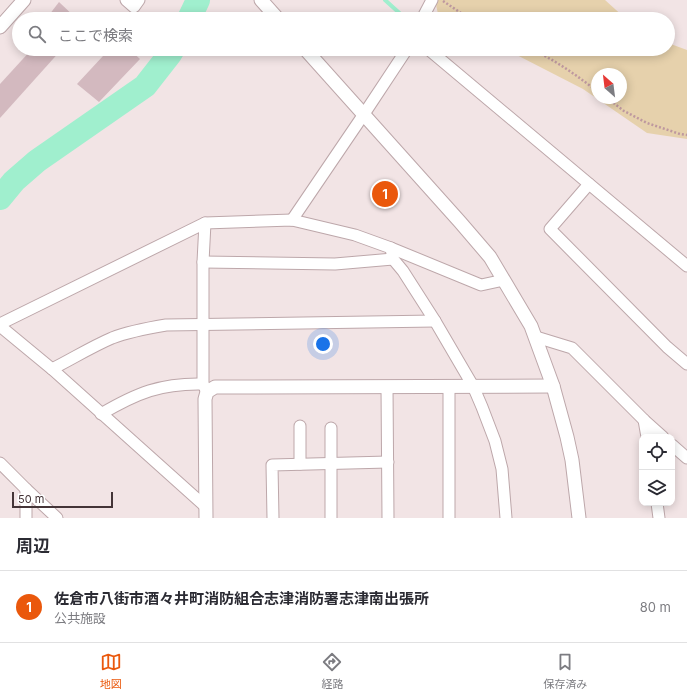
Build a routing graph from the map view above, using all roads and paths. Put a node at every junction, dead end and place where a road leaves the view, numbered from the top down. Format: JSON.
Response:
{"nodes":[{"id":1,"x":24,"y":0,"type":"edge"},
{"id":2,"x":126,"y":0,"type":"edge"},
{"id":3,"x":139,"y":0,"type":"edge"},
{"id":4,"x":261,"y":0,"type":"edge"},
{"id":5,"x":432,"y":0,"type":"edge"},
{"id":6,"x":441,"y":0,"type":"edge"},
{"id":7,"x":13,"y":12,"type":"edge"},
{"id":8,"x":272,"y":12,"type":"edge"},
{"id":9,"x":426,"y":12,"type":"edge"},
{"id":10,"x":459,"y":12,"type":"edge"},
{"id":11,"x":12,"y":14,"type":"edge"},
{"id":12,"x":0,"y":27,"type":"edge"},
{"id":13,"x":311,"y":56,"type":"edge"},
{"id":14,"x":402,"y":56,"type":"edge"},
{"id":15,"x":436,"y":56,"type":"edge"},
{"id":16,"x":544,"y":56,"type":"edge"},
{"id":17,"x":591,"y":87,"type":"edge"},
{"id":18,"x":615,"y":104,"type":"edge"},
{"id":19,"x":364,"y":114,"type":"junction"},
{"id":20,"x":687,"y":135,"type":"edge"},
{"id":21,"x":589,"y":184,"type":"junction"},
{"id":22,"x":292,"y":220,"type":"junction"},
{"id":23,"x":204,"y":223,"type":"junction"},
{"id":24,"x":391,"y":248,"type":"junction"},
{"id":25,"x":393,"y":259,"type":"junction"},
{"id":26,"x":203,"y":262,"type":"junction"},
{"id":27,"x":687,"y":266,"type":"edge"},
{"id":28,"x":504,"y":280,"type":"junction"},
{"id":29,"x":435,"y":321,"type":"junction"},
{"id":30,"x":1,"y":322,"type":"edge"},
{"id":31,"x":204,"y":324,"type":"junction"},
{"id":32,"x":536,"y":337,"type":"junction"},
{"id":33,"x":687,"y":364,"type":"edge"},
{"id":34,"x":52,"y":370,"type":"junction"},
{"id":35,"x":449,"y":386,"type":"junction"},
{"id":36,"x":472,"y":386,"type":"junction"},
{"id":37,"x":553,"y":386,"type":"junction"},
{"id":38,"x":387,"y":387,"type":"junction"},
{"id":39,"x":205,"y":388,"type":"junction"},
{"id":40,"x":101,"y":414,"type":"junction"},
{"id":41,"x":644,"y":420,"type":"junction"},
{"id":42,"x":300,"y":426,"type":"dead end"},
{"id":43,"x":330,"y":428,"type":"dead end"},
{"id":44,"x":646,"y":434,"type":"edge"},
{"id":45,"x":660,"y":434,"type":"edge"},
{"id":46,"x":675,"y":448,"type":"edge"},
{"id":47,"x":687,"y":458,"type":"edge"},
{"id":48,"x":388,"y":462,"type":"junction"},
{"id":49,"x":0,"y":463,"type":"edge"},
{"id":50,"x":331,"y":463,"type":"junction"},
{"id":51,"x":300,"y":464,"type":"junction"},
{"id":52,"x":26,"y":489,"type":"junction"},
{"id":53,"x":658,"y":506,"type":"edge"},
{"id":54,"x":206,"y":512,"type":"edge"},
{"id":55,"x":660,"y":517,"type":"edge"},
{"id":56,"x":26,"y":518,"type":"edge"},
{"id":57,"x":57,"y":518,"type":"edge"},
{"id":58,"x":273,"y":518,"type":"edge"},
{"id":59,"x":331,"y":518,"type":"edge"},
{"id":60,"x":388,"y":518,"type":"edge"},
{"id":61,"x":449,"y":518,"type":"edge"},
{"id":62,"x":506,"y":518,"type":"edge"},
{"id":63,"x":579,"y":518,"type":"edge"}],
"edges":[{"from":1,"to":7,"type":"street"},
{"from":2,"to":3,"type":"street"},
{"from":4,"to":8,"type":"street"},
{"from":5,"to":9,"type":"street"},
{"from":6,"to":10,"type":"path"},
{"from":11,"to":12,"type":"street"},
{"from":13,"to":19,"type":"street"},
{"from":14,"to":19,"type":"street"},
{"from":15,"to":21,"type":"street"},
{"from":16,"to":17,"type":"path"},
{"from":18,"to":20,"type":"path"},
{"from":19,"to":22,"type":"street"},
{"from":19,"to":28,"type":"street"},
{"from":21,"to":27,"type":"street"},
{"from":21,"to":33,"type":"street"},
{"from":22,"to":23,"type":"street"},
{"from":22,"to":24,"type":"street"},
{"from":23,"to":26,"type":"street"},
{"from":23,"to":30,"type":"street"},
{"from":24,"to":25,"type":"street"},
{"from":24,"to":28,"type":"street"},
{"from":25,"to":26,"type":"street"},
{"from":25,"to":29,"type":"street"},
{"from":26,"to":31,"type":"street"},
{"from":28,"to":32,"type":"street"},
{"from":29,"to":31,"type":"street"},
{"from":29,"to":36,"type":"street"},
{"from":30,"to":34,"type":"street"},
{"from":31,"to":34,"type":"street"},
{"from":31,"to":39,"type":"street"},
{"from":32,"to":37,"type":"street"},
{"from":32,"to":41,"type":"street"},
{"from":34,"to":40,"type":"street"},
{"from":35,"to":36,"type":"street"},
{"from":35,"to":38,"type":"street"},
{"from":35,"to":61,"type":"street"},
{"from":36,"to":37,"type":"street"},
{"from":36,"to":62,"type":"street"},
{"from":37,"to":63,"type":"street"},
{"from":38,"to":39,"type":"street"},
{"from":38,"to":48,"type":"street"},
{"from":39,"to":40,"type":"street"},
{"from":39,"to":54,"type":"street"},
{"from":40,"to":54,"type":"street"},
{"from":41,"to":44,"type":"street"},
{"from":41,"to":45,"type":"street"},
{"from":42,"to":51,"type":"street"},
{"from":43,"to":50,"type":"street"},
{"from":46,"to":47,"type":"street"},
{"from":48,"to":50,"type":"street"},
{"from":48,"to":60,"type":"street"},
{"from":49,"to":52,"type":"street"},
{"from":50,"to":51,"type":"street"},
{"from":50,"to":59,"type":"street"},
{"from":51,"to":58,"type":"street"},
{"from":52,"to":56,"type":"street"},
{"from":52,"to":57,"type":"street"},
{"from":53,"to":55,"type":"street"}]}
